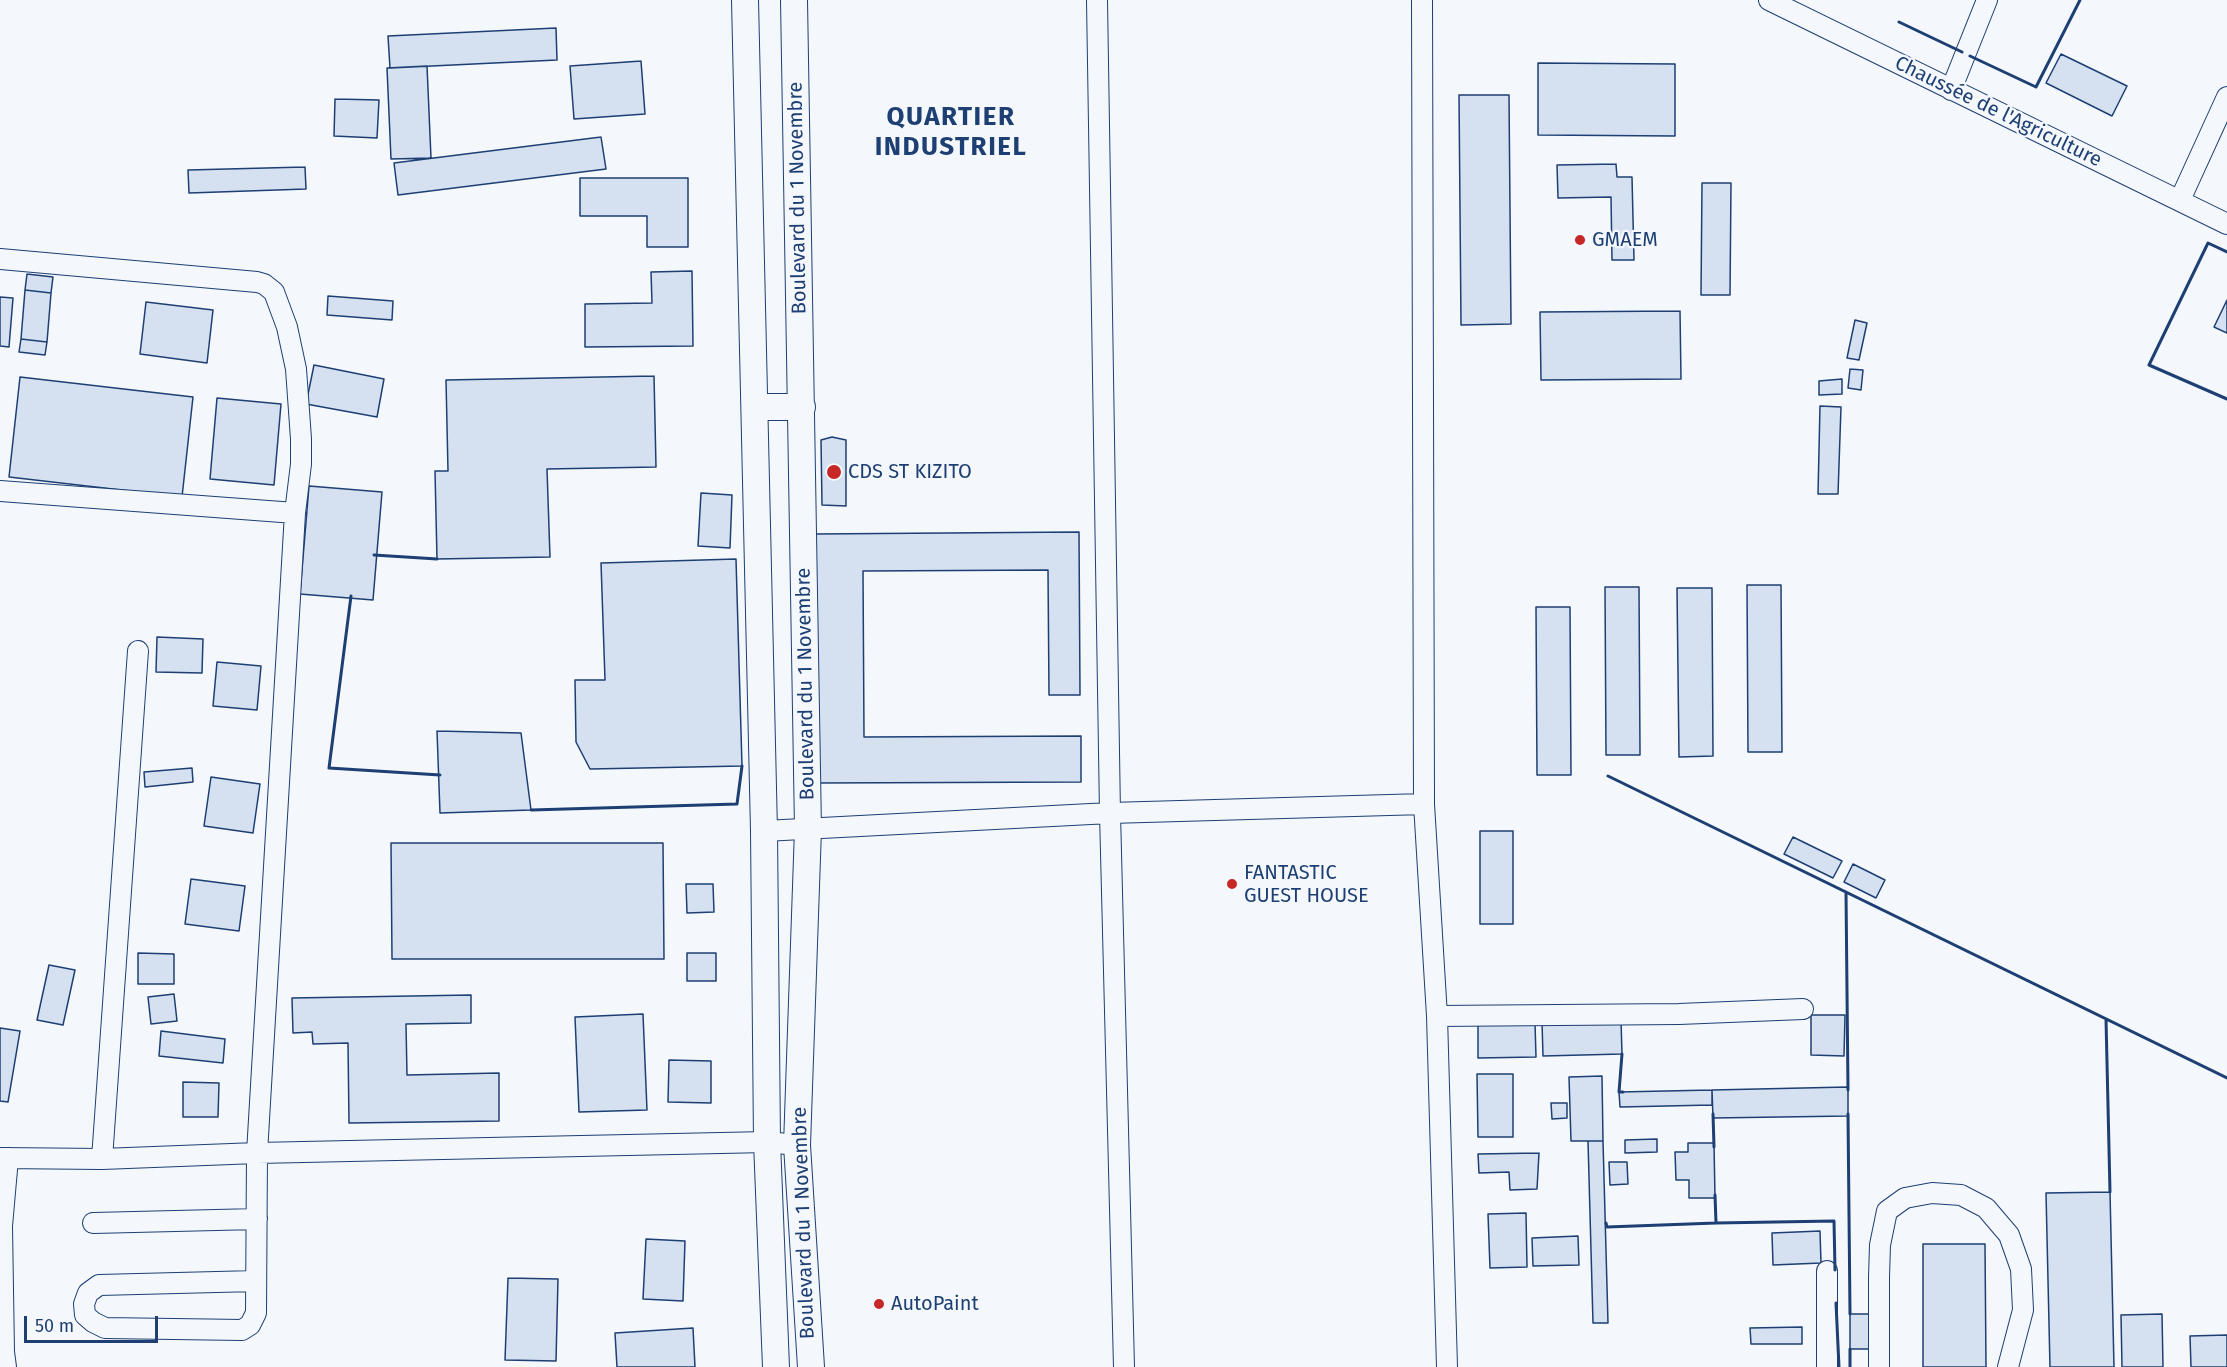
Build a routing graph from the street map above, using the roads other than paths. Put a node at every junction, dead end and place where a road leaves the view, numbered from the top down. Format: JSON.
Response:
{"nodes":[{"id":1,"x":745,"y":0,"type":"edge"},
{"id":2,"x":794,"y":0,"type":"edge"},
{"id":3,"x":1097,"y":0,"type":"edge"},
{"id":4,"x":1422,"y":0,"type":"edge"},
{"id":5,"x":1769,"y":0,"type":"edge"},
{"id":6,"x":1987,"y":0,"type":"edge"},
{"id":7,"x":1951,"y":90,"type":"junction"},
{"id":8,"x":2227,"y":97,"type":"edge"},
{"id":9,"x":2180,"y":200,"type":"junction"},
{"id":10,"x":2227,"y":224,"type":"edge"},
{"id":11,"x":0,"y":259,"type":"edge"},
{"id":12,"x":755,"y":407,"type":"junction"},
{"id":13,"x":802,"y":407,"type":"junction"},
{"id":14,"x":0,"y":491,"type":"edge"},
{"id":15,"x":295,"y":513,"type":"junction"},
{"id":16,"x":138,"y":651,"type":"dead end"},
{"id":17,"x":1424,"y":804,"type":"junction"},
{"id":18,"x":1110,"y":813,"type":"junction"},
{"id":19,"x":808,"y":828,"type":"junction"},
{"id":20,"x":764,"y":831,"type":"junction"},
{"id":21,"x":1803,"y":1009,"type":"dead end"},
{"id":22,"x":1437,"y":1016,"type":"junction"},
{"id":23,"x":767,"y":1142,"type":"junction"},
{"id":24,"x":797,"y":1145,"type":"junction"},
{"id":25,"x":257,"y":1153,"type":"junction"},
{"id":26,"x":4,"y":1158,"type":"edge"},
{"id":27,"x":102,"y":1159,"type":"junction"},
{"id":28,"x":256,"y":1219,"type":"junction"},
{"id":29,"x":93,"y":1223,"type":"dead end"},
{"id":30,"x":1827,"y":1271,"type":"dead end"},
{"id":31,"x":256,"y":1281,"type":"junction"},
{"id":32,"x":6,"y":1367,"type":"edge"},
{"id":33,"x":776,"y":1367,"type":"edge"},
{"id":34,"x":811,"y":1367,"type":"edge"},
{"id":35,"x":1124,"y":1367,"type":"edge"},
{"id":36,"x":1447,"y":1367,"type":"edge"},
{"id":37,"x":1827,"y":1367,"type":"edge"},
{"id":38,"x":1879,"y":1367,"type":"edge"},
{"id":39,"x":2008,"y":1367,"type":"edge"}],
"edges":[{"from":1,"to":12,"type":"main road","name":"Boulevard du 1 Novembre"},
{"from":2,"to":13,"type":"main road","name":"Boulevard du 1 Novembre"},
{"from":3,"to":18,"type":"street"},
{"from":4,"to":17,"type":"street"},
{"from":5,"to":7,"type":"street","name":"Chaussée de l'Agriculture"},
{"from":6,"to":7,"type":"street"},
{"from":7,"to":9,"type":"street","name":"Chaussée de l'Agriculture"},
{"from":8,"to":9,"type":"street"},
{"from":9,"to":10,"type":"street","name":"Chaussée de l'Agriculture"},
{"from":11,"to":15,"type":"street"},
{"from":12,"to":13,"type":"main road"},
{"from":12,"to":20,"type":"main road","name":"Boulevard du 1 Novembre"},
{"from":13,"to":19,"type":"main road","name":"Boulevard du 1 Novembre"},
{"from":14,"to":15,"type":"street"},
{"from":15,"to":25,"type":"street"},
{"from":16,"to":27,"type":"street"},
{"from":17,"to":18,"type":"street"},
{"from":17,"to":22,"type":"street"},
{"from":18,"to":19,"type":"street"},
{"from":18,"to":35,"type":"street"},
{"from":19,"to":20,"type":"street"},
{"from":19,"to":24,"type":"main road","name":"Boulevard du 1 Novembre"},
{"from":20,"to":23,"type":"main road","name":"Boulevard du 1 Novembre"},
{"from":21,"to":22,"type":"street"},
{"from":22,"to":36,"type":"street"},
{"from":23,"to":24,"type":"street"},
{"from":23,"to":25,"type":"street"},
{"from":23,"to":33,"type":"main road","name":"Boulevard du 1 Novembre"},
{"from":24,"to":34,"type":"main road","name":"Boulevard du 1 Novembre"},
{"from":25,"to":27,"type":"street"},
{"from":25,"to":28,"type":"street"},
{"from":26,"to":27,"type":"street"},
{"from":26,"to":32,"type":"street"},
{"from":28,"to":29,"type":"street"},
{"from":28,"to":31,"type":"street"},
{"from":30,"to":37,"type":"street"},
{"from":31,"to":31,"type":"street"},
{"from":38,"to":39,"type":"street"}]}
